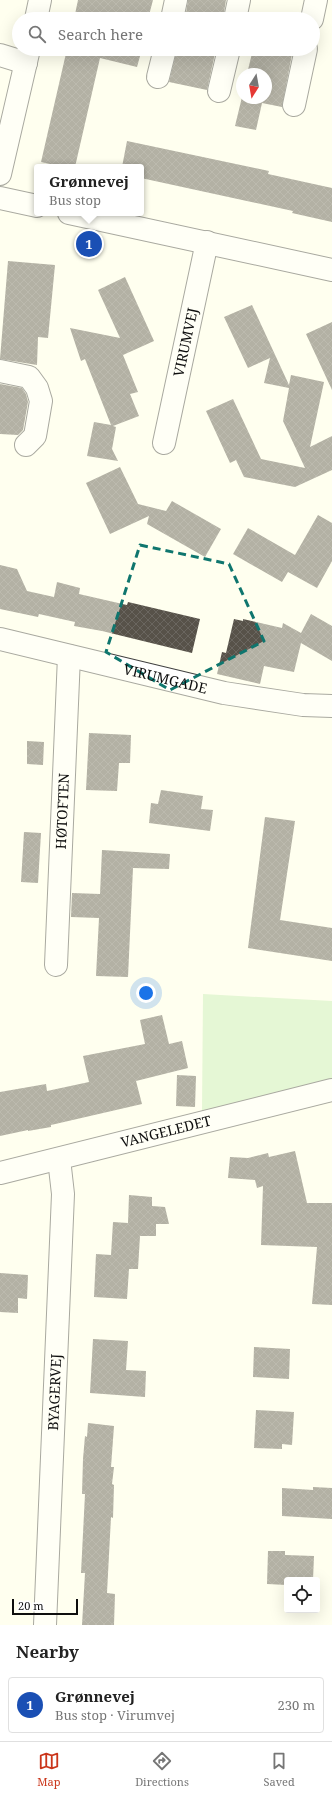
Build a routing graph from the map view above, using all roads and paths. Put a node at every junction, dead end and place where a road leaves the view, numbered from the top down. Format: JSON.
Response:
{"nodes":[{"id":1,"x":40,"y":0,"type":"edge"},
{"id":2,"x":176,"y":0,"type":"edge"},
{"id":3,"x":239,"y":0,"type":"edge"},
{"id":4,"x":316,"y":0,"type":"edge"},
{"id":5,"x":37,"y":12,"type":"edge"},
{"id":6,"x":173,"y":12,"type":"edge"},
{"id":7,"x":236,"y":12,"type":"edge"},
{"id":8,"x":313,"y":12,"type":"edge"},
{"id":9,"x":0,"y":55,"type":"edge"},
{"id":10,"x":12,"y":55,"type":"edge"},
{"id":11,"x":27,"y":56,"type":"edge"},
{"id":12,"x":163,"y":56,"type":"edge"},
{"id":13,"x":227,"y":56,"type":"edge"},
{"id":14,"x":304,"y":56,"type":"edge"},
{"id":15,"x":158,"y":77,"type":"dead end"},
{"id":16,"x":219,"y":91,"type":"dead end"},
{"id":17,"x":294,"y":105,"type":"dead end"},
{"id":18,"x":0,"y":174,"type":"edge"},
{"id":19,"x":0,"y":198,"type":"edge"},
{"id":20,"x":34,"y":205,"type":"edge"},
{"id":21,"x":83,"y":216,"type":"edge"},
{"id":22,"x":207,"y":242,"type":"junction"},
{"id":23,"x":332,"y":270,"type":"edge"},
{"id":24,"x":0,"y":371,"type":"edge"},
{"id":25,"x":164,"y":443,"type":"dead end"},
{"id":26,"x":26,"y":446,"type":"dead end"},
{"id":27,"x":0,"y":639,"type":"edge"},
{"id":28,"x":69,"y":656,"type":"junction"},
{"id":29,"x":332,"y":706,"type":"edge"},
{"id":30,"x":56,"y":966,"type":"dead end"},
{"id":31,"x":332,"y":1090,"type":"edge"},
{"id":32,"x":59,"y":1159,"type":"junction"},
{"id":33,"x":0,"y":1173,"type":"edge"},
{"id":34,"x":45,"y":1625,"type":"edge"}],
"edges":[{"from":1,"to":5,"type":"street"},
{"from":2,"to":6,"type":"street"},
{"from":3,"to":7,"type":"street"},
{"from":4,"to":8,"type":"street"},
{"from":9,"to":10,"type":"street"},
{"from":11,"to":18,"type":"street"},
{"from":12,"to":15,"type":"street"},
{"from":13,"to":16,"type":"street"},
{"from":14,"to":17,"type":"street"},
{"from":19,"to":20,"type":"street"},
{"from":21,"to":22,"type":"street"},
{"from":22,"to":23,"type":"street"},
{"from":22,"to":25,"type":"street","name":"VIRUMVEJ"},
{"from":24,"to":26,"type":"street"},
{"from":27,"to":28,"type":"street","name":"VIRUMGADE"},
{"from":28,"to":29,"type":"street","name":"VIRUMGADE"},
{"from":28,"to":30,"type":"street","name":"HØTOFTEN"},
{"from":31,"to":32,"type":"street","name":"VANGELEDET"},
{"from":32,"to":33,"type":"street","name":"VANGELEDET"},
{"from":32,"to":34,"type":"street","name":"BYAGERVEJ"}]}
